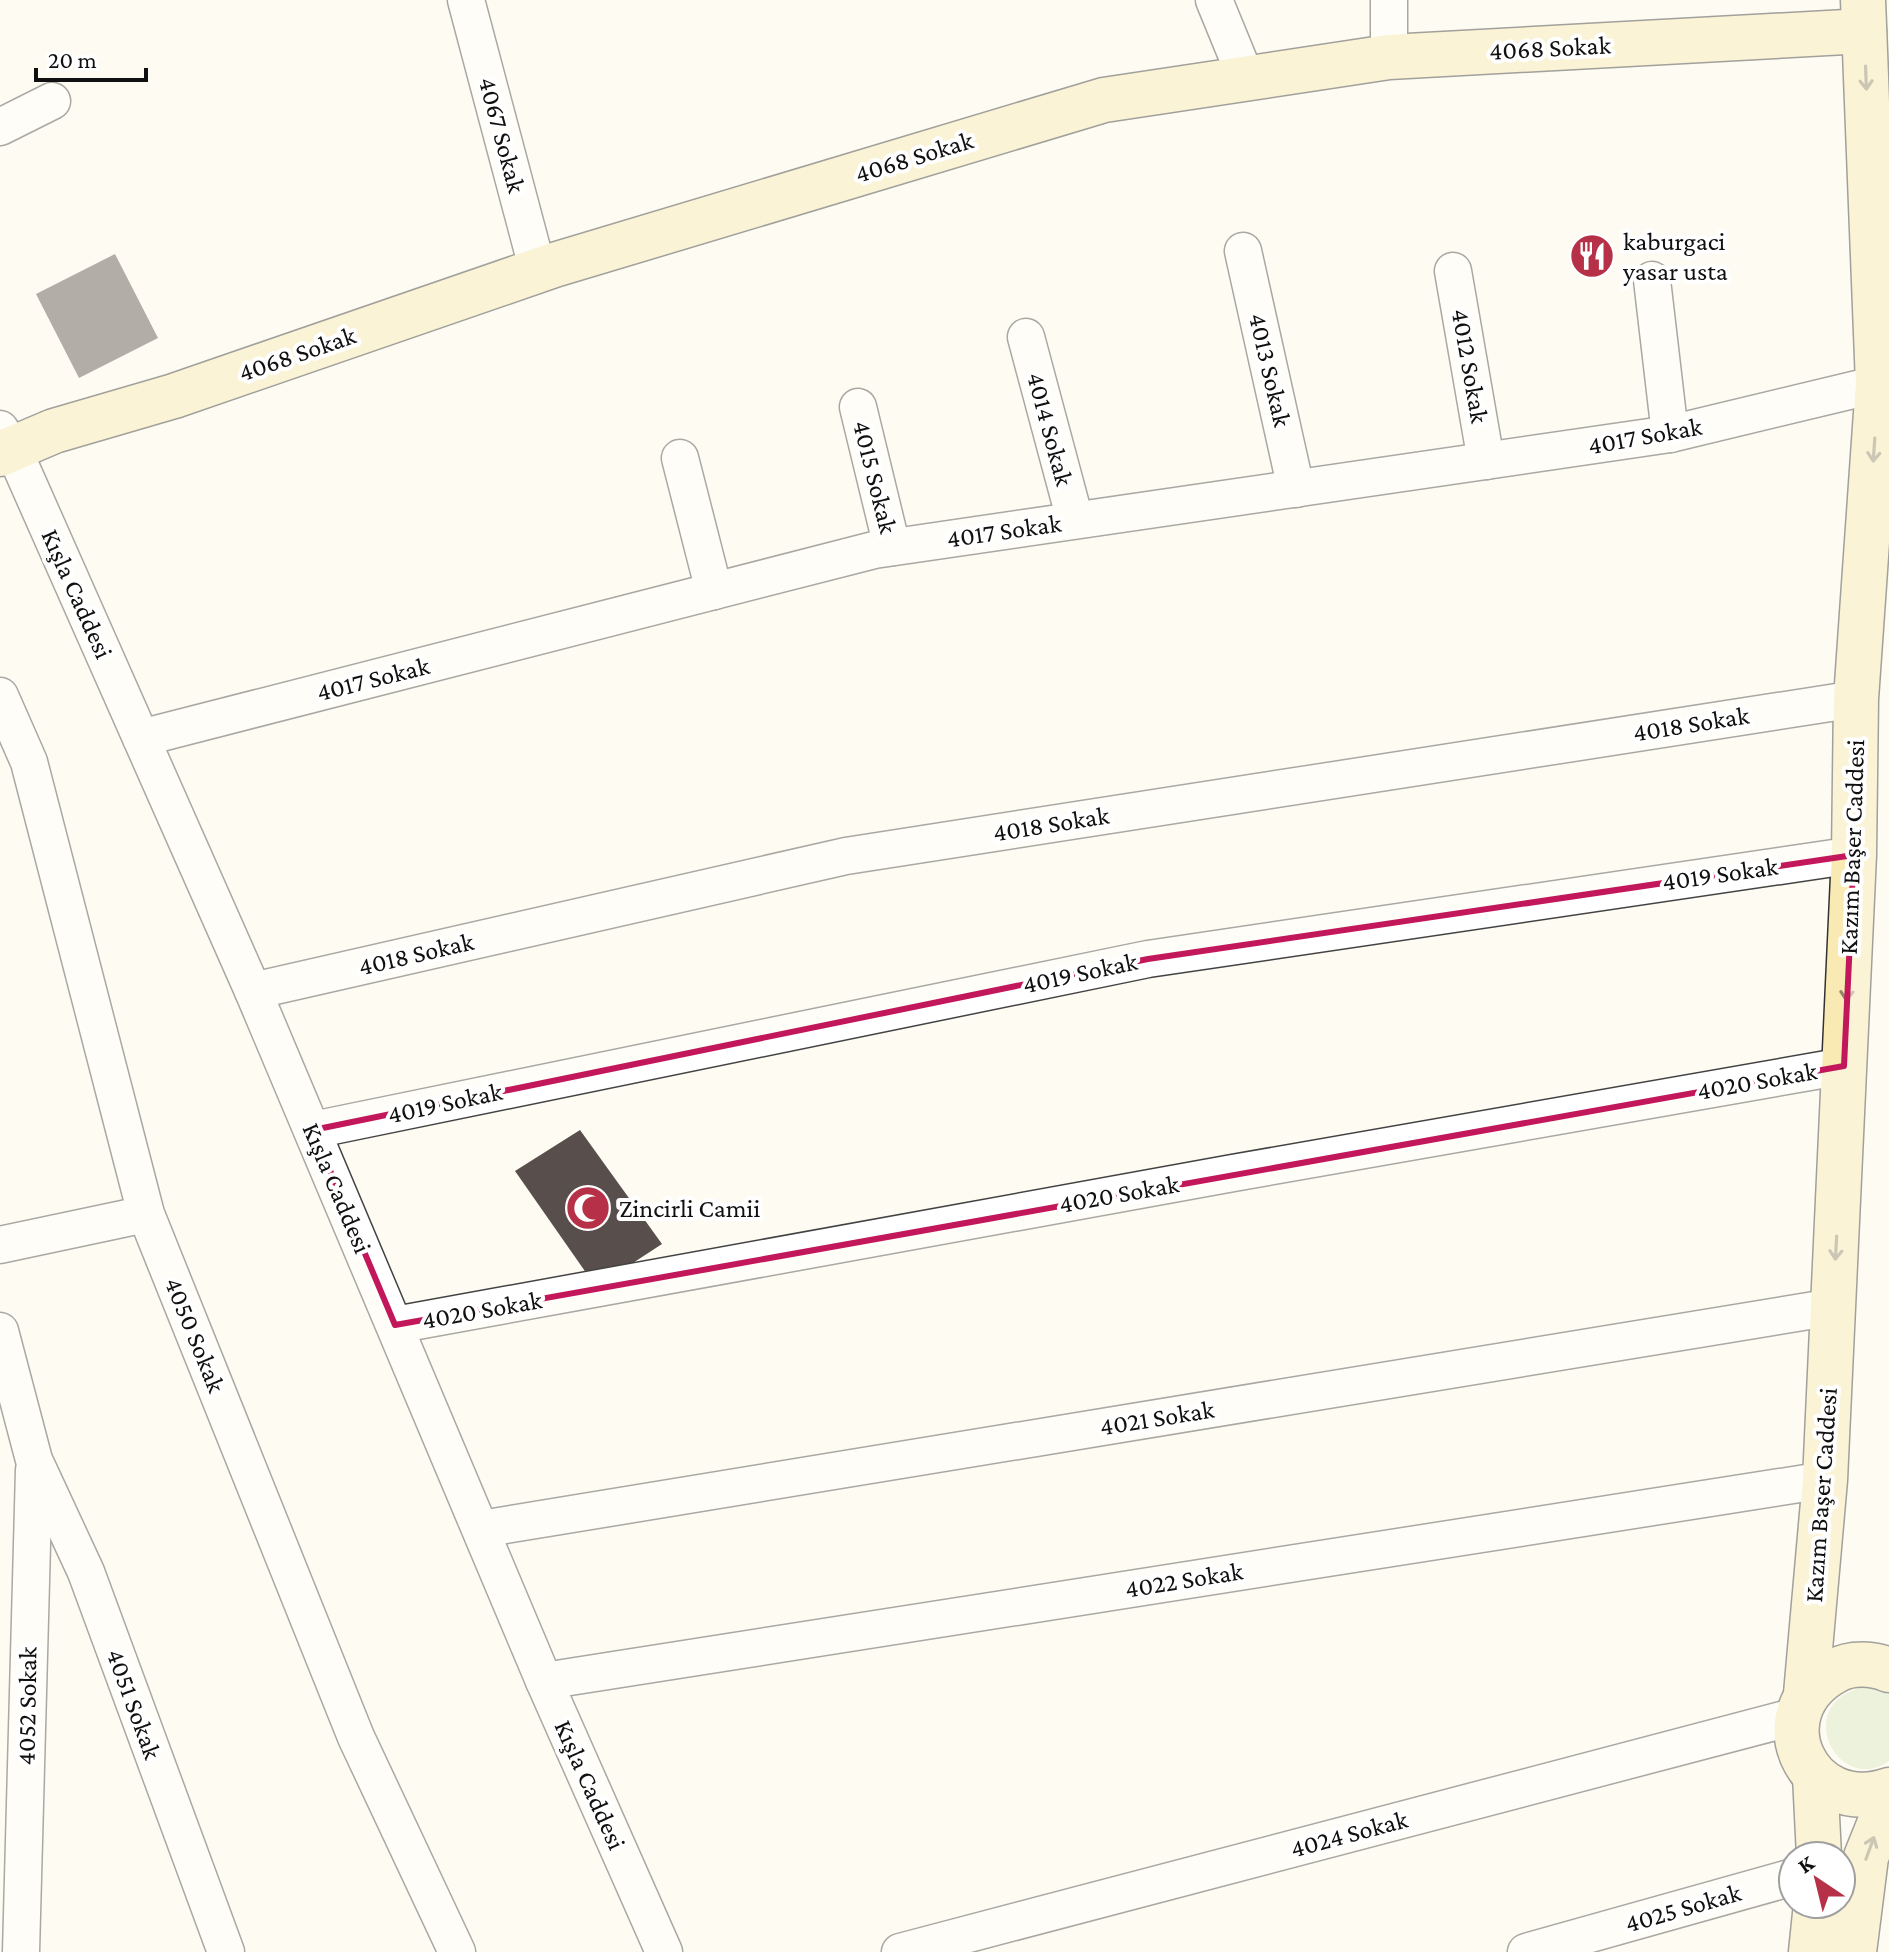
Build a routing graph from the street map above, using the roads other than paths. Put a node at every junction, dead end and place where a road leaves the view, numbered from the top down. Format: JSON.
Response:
{"nodes":[{"id":1,"x":466,"y":0,"type":"edge"},
{"id":2,"x":1214,"y":0,"type":"edge"},
{"id":3,"x":1389,"y":0,"type":"edge"},
{"id":4,"x":1863,"y":16,"type":"edge"},
{"id":5,"x":1389,"y":57,"type":"junction"},
{"id":6,"x":1246,"y":78,"type":"junction"},
{"id":7,"x":52,"y":101,"type":"dead end"},
{"id":8,"x":0,"y":127,"type":"edge"},
{"id":9,"x":1243,"y":251,"type":"dead end"},
{"id":10,"x":538,"y":271,"type":"junction"},
{"id":11,"x":1453,"y":271,"type":"dead end"},
{"id":12,"x":1652,"y":280,"type":"dead end"},
{"id":13,"x":1026,"y":337,"type":"dead end"},
{"id":14,"x":1878,"y":384,"type":"junction"},
{"id":15,"x":858,"y":407,"type":"dead end"},
{"id":16,"x":1670,"y":434,"type":"junction"},
{"id":17,"x":4,"y":444,"type":"edge"},
{"id":18,"x":680,"y":458,"type":"dead end"},
{"id":19,"x":1486,"y":461,"type":"junction"},
{"id":20,"x":1296,"y":489,"type":"junction"},
{"id":21,"x":1075,"y":520,"type":"junction"},
{"id":22,"x":892,"y":547,"type":"junction"},
{"id":23,"x":714,"y":591,"type":"junction"},
{"id":24,"x":0,"y":696,"type":"edge"},
{"id":25,"x":1856,"y":699,"type":"junction"},
{"id":26,"x":141,"y":738,"type":"junction"},
{"id":27,"x":1854,"y":855,"type":"junction"},
{"id":28,"x":253,"y":991,"type":"junction"},
{"id":29,"x":1844,"y":1066,"type":"junction"},
{"id":30,"x":313,"y":1130,"type":"junction"},
{"id":31,"x":146,"y":1214,"type":"junction"},
{"id":32,"x":0,"y":1245,"type":"edge"},
{"id":33,"x":1833,"y":1307,"type":"junction"},
{"id":34,"x":395,"y":1325,"type":"junction"},
{"id":35,"x":0,"y":1331,"type":"edge"},
{"id":36,"x":34,"y":1460,"type":"junction"},
{"id":37,"x":1825,"y":1480,"type":"junction"},
{"id":38,"x":481,"y":1529,"type":"junction"},
{"id":39,"x":1889,"y":1670,"type":"edge"},
{"id":40,"x":544,"y":1681,"type":"junction"},
{"id":41,"x":1802,"y":1705,"type":"junction"},
{"id":42,"x":1815,"y":1776,"type":"junction"},
{"id":43,"x":1889,"y":1790,"type":"edge"},
{"id":44,"x":1889,"y":1800,"type":"edge"},
{"id":45,"x":1818,"y":1840,"type":"edge"},
{"id":46,"x":1777,"y":1881,"type":"edge"},
{"id":47,"x":1814,"y":1920,"type":"edge"},
{"id":48,"x":21,"y":1952,"type":"edge"},
{"id":49,"x":226,"y":1952,"type":"edge"},
{"id":50,"x":457,"y":1952,"type":"edge"},
{"id":51,"x":664,"y":1952,"type":"edge"},
{"id":52,"x":900,"y":1952,"type":"edge"},
{"id":53,"x":1526,"y":1952,"type":"edge"},
{"id":54,"x":1811,"y":1952,"type":"edge"},
{"id":55,"x":1854,"y":1952,"type":"edge"}],
"edges":[{"from":1,"to":10,"type":"street","name":"4067 Sokak"},
{"from":2,"to":6,"type":"street"},
{"from":3,"to":5,"type":"street"},
{"from":4,"to":5,"type":"main road","name":"4068 Sokak"},
{"from":4,"to":14,"type":"main road","name":"Kazım Başer Caddesi","one_way":true},
{"from":5,"to":6,"type":"main road","name":"4068 Sokak"},
{"from":6,"to":10,"type":"main road","name":"4068 Sokak"},
{"from":7,"to":8,"type":"street"},
{"from":9,"to":20,"type":"street","name":"4013 Sokak"},
{"from":10,"to":17,"type":"main road","name":"4068 Sokak"},
{"from":11,"to":19,"type":"street","name":"4012 Sokak"},
{"from":12,"to":16,"type":"street"},
{"from":13,"to":21,"type":"street","name":"4014 Sokak"},
{"from":14,"to":16,"type":"street","name":"4017 Sokak"},
{"from":14,"to":25,"type":"main road","name":"Kazım Başer Caddesi","one_way":true},
{"from":15,"to":22,"type":"street","name":"4015 Sokak"},
{"from":16,"to":19,"type":"street","name":"4017 Sokak"},
{"from":17,"to":26,"type":"street","name":"Kışla Caddesi"},
{"from":18,"to":23,"type":"street"},
{"from":19,"to":20,"type":"street","name":"4017 Sokak"},
{"from":20,"to":21,"type":"street","name":"4017 Sokak"},
{"from":21,"to":22,"type":"street","name":"4017 Sokak"},
{"from":22,"to":23,"type":"street","name":"4017 Sokak"},
{"from":23,"to":26,"type":"street","name":"4017 Sokak"},
{"from":24,"to":31,"type":"street","name":"4050 Sokak"},
{"from":25,"to":27,"type":"main road","name":"Kazım Başer Caddesi"},
{"from":25,"to":28,"type":"street","name":"4018 Sokak"},
{"from":26,"to":28,"type":"street","name":"Kışla Caddesi"},
{"from":27,"to":29,"type":"main road","name":"Kazım Başer Caddesi","one_way":true},
{"from":27,"to":30,"type":"street","name":"4019 Sokak"},
{"from":28,"to":30,"type":"street","name":"Kışla Caddesi"},
{"from":29,"to":33,"type":"main road","name":"Kazım Başer Caddesi","one_way":true},
{"from":29,"to":34,"type":"street","name":"4020 Sokak"},
{"from":30,"to":34,"type":"street","name":"Kışla Caddesi"},
{"from":31,"to":32,"type":"street"},
{"from":31,"to":50,"type":"street","name":"4050 Sokak"},
{"from":33,"to":37,"type":"main road","name":"Kazım Başer Caddesi"},
{"from":33,"to":38,"type":"street","name":"4021 Sokak"},
{"from":34,"to":38,"type":"street","name":"Kışla Caddesi"},
{"from":35,"to":36,"type":"street"},
{"from":36,"to":48,"type":"street","name":"4052 Sokak"},
{"from":36,"to":49,"type":"street","name":"4051 Sokak"},
{"from":37,"to":40,"type":"street","name":"4022 Sokak"},
{"from":37,"to":41,"type":"main road","name":"Kazım Başer Caddesi"},
{"from":38,"to":40,"type":"street","name":"Kışla Caddesi"},
{"from":39,"to":41,"type":"main road"},
{"from":40,"to":51,"type":"street","name":"Kışla Caddesi"},
{"from":41,"to":42,"type":"main road","name":"Kazım Başer Caddesi"},
{"from":41,"to":52,"type":"street","name":"4024 Sokak"},
{"from":42,"to":43,"type":"main road"},
{"from":42,"to":45,"type":"main road","name":"Kazım Başer Caddesi"},
{"from":55,"to":44,"type":"main road","one_way":true},
{"from":46,"to":53,"type":"street","name":"4025 Sokak"},
{"from":47,"to":54,"type":"main road"}]}
